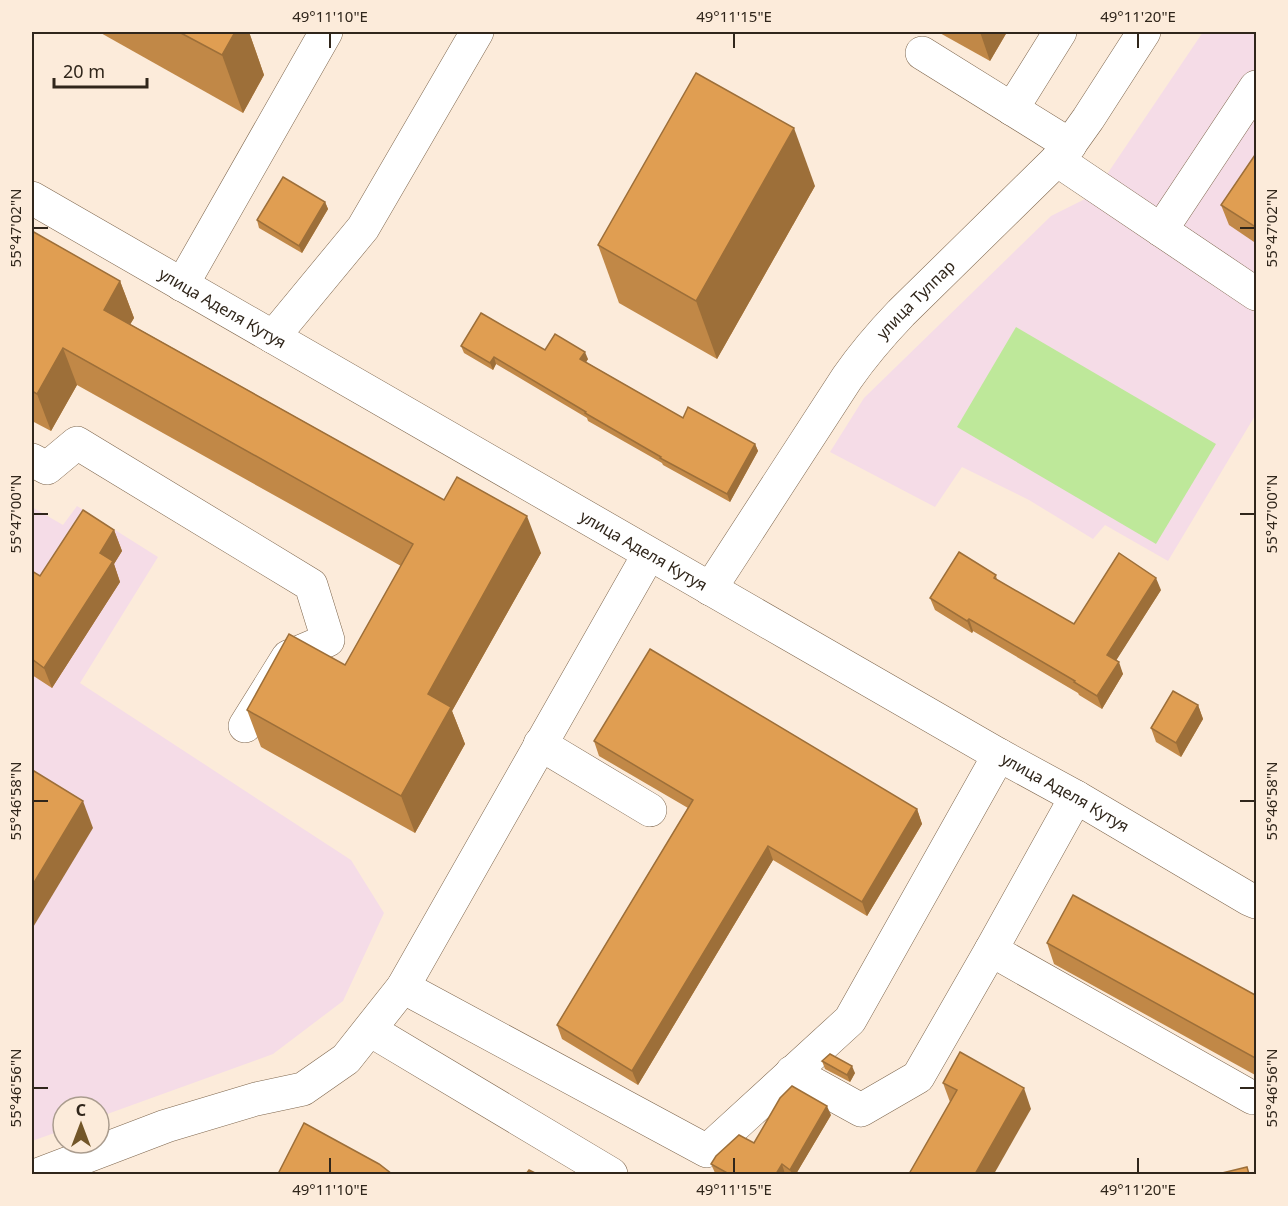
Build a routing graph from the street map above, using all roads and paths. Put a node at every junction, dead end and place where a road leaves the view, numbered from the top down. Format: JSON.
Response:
{"nodes":[{"id":1,"x":326,"y":32,"type":"edge"},
{"id":2,"x":477,"y":32,"type":"edge"},
{"id":3,"x":1060,"y":32,"type":"edge"},
{"id":4,"x":1144,"y":32,"type":"edge"},
{"id":5,"x":922,"y":53,"type":"dead end"},
{"id":6,"x":1257,"y":87,"type":"edge"},
{"id":7,"x":1012,"y":109,"type":"junction"},
{"id":8,"x":1063,"y":153,"type":"junction"},
{"id":9,"x":32,"y":198,"type":"edge"},
{"id":10,"x":1161,"y":230,"type":"junction"},
{"id":11,"x":182,"y":285,"type":"junction"},
{"id":12,"x":1257,"y":294,"type":"edge"},
{"id":13,"x":273,"y":338,"type":"junction"},
{"id":14,"x":32,"y":460,"type":"edge"},
{"id":15,"x":649,"y":554,"type":"junction"},
{"id":16,"x":710,"y":589,"type":"junction"},
{"id":17,"x":245,"y":726,"type":"dead end"},
{"id":18,"x":540,"y":744,"type":"junction"},
{"id":19,"x":999,"y":755,"type":"junction"},
{"id":20,"x":1076,"y":797,"type":"junction"},
{"id":21,"x":650,"y":810,"type":"dead end"},
{"id":22,"x":1257,"y":902,"type":"edge"},
{"id":23,"x":991,"y":950,"type":"junction"},
{"id":24,"x":403,"y":987,"type":"junction"},
{"id":25,"x":370,"y":1030,"type":"junction"},
{"id":26,"x":792,"y":1072,"type":"junction"},
{"id":27,"x":1253,"y":1098,"type":"dead end"},
{"id":28,"x":88,"y":1166,"type":"edge"},
{"id":29,"x":40,"y":1174,"type":"edge"},
{"id":30,"x":611,"y":1174,"type":"edge"}],
"edges":[{"from":1,"to":11,"type":"street"},
{"from":2,"to":13,"type":"street"},
{"from":3,"to":7,"type":"street"},
{"from":4,"to":8,"type":"street","name":"улица Тулпар"},
{"from":5,"to":7,"type":"street"},
{"from":6,"to":10,"type":"street"},
{"from":7,"to":8,"type":"street"},
{"from":8,"to":10,"type":"street"},
{"from":8,"to":16,"type":"street","name":"улица Тулпар"},
{"from":9,"to":11,"type":"street","name":"улица Аделя Кутуя"},
{"from":10,"to":12,"type":"street"},
{"from":11,"to":13,"type":"street","name":"улица Аделя Кутуя"},
{"from":13,"to":15,"type":"street","name":"улица Аделя Кутуя"},
{"from":14,"to":17,"type":"street"},
{"from":15,"to":16,"type":"street","name":"улица Аделя Кутуя"},
{"from":15,"to":18,"type":"street"},
{"from":16,"to":19,"type":"street","name":"улица Аделя Кутуя"},
{"from":18,"to":21,"type":"street"},
{"from":18,"to":24,"type":"street"},
{"from":19,"to":20,"type":"street","name":"улица Аделя Кутуя"},
{"from":19,"to":26,"type":"street"},
{"from":20,"to":22,"type":"street","name":"улица Аделя Кутуя"},
{"from":20,"to":23,"type":"street"},
{"from":23,"to":26,"type":"street"},
{"from":23,"to":27,"type":"street"},
{"from":24,"to":25,"type":"street"},
{"from":24,"to":26,"type":"street"},
{"from":25,"to":28,"type":"street"},
{"from":25,"to":30,"type":"street"},
{"from":28,"to":29,"type":"street"}]}
